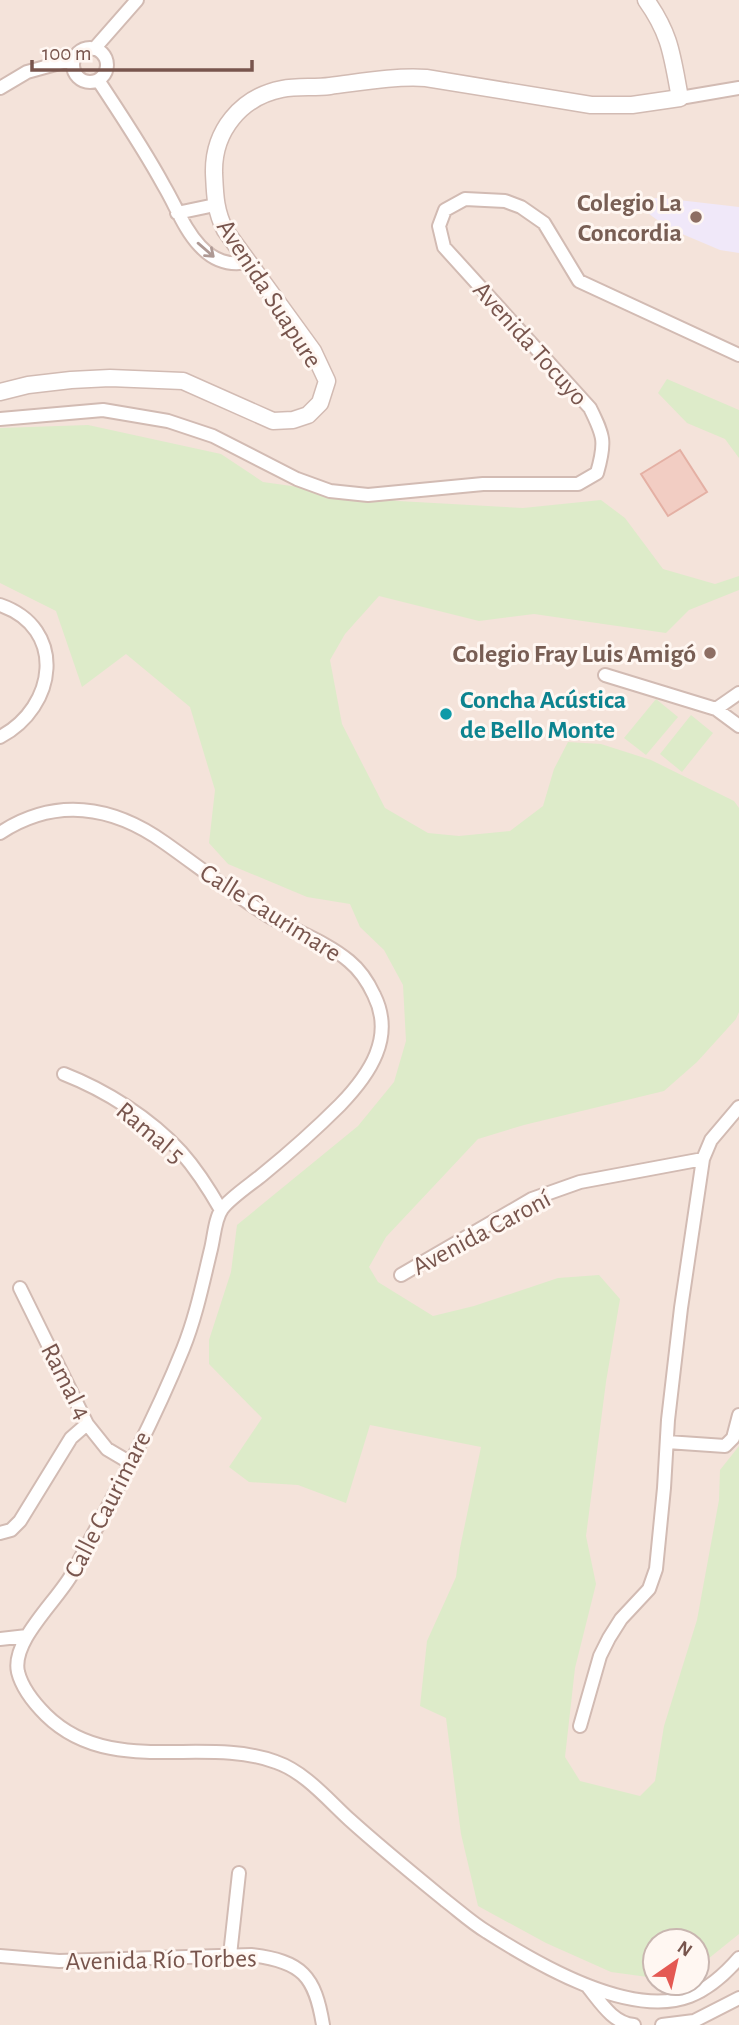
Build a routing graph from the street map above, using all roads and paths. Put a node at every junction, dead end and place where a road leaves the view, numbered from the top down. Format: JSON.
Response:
{"nodes":[{"id":1,"x":137,"y":0,"type":"edge"},
{"id":2,"x":646,"y":0,"type":"edge"},
{"id":3,"x":94,"y":49,"type":"junction"},
{"id":4,"x":74,"y":59,"type":"junction"},
{"id":5,"x":98,"y":80,"type":"junction"},
{"id":6,"x":0,"y":88,"type":"edge"},
{"id":7,"x":739,"y":88,"type":"edge"},
{"id":8,"x":680,"y":98,"type":"junction"},
{"id":9,"x":215,"y":205,"type":"junction"},
{"id":10,"x":177,"y":213,"type":"junction"},
{"id":11,"x":248,"y":262,"type":"junction"},
{"id":12,"x":739,"y":355,"type":"edge"},
{"id":13,"x":0,"y":392,"type":"edge"},
{"id":14,"x":0,"y":419,"type":"edge"},
{"id":15,"x":0,"y":605,"type":"edge"},
{"id":16,"x":605,"y":675,"type":"dead end"},
{"id":17,"x":739,"y":693,"type":"edge"},
{"id":18,"x":716,"y":709,"type":"junction"},
{"id":19,"x":739,"y":726,"type":"edge"},
{"id":20,"x":0,"y":737,"type":"edge"},
{"id":21,"x":0,"y":833,"type":"edge"},
{"id":22,"x":64,"y":1074,"type":"dead end"},
{"id":23,"x":739,"y":1107,"type":"edge"},
{"id":24,"x":703,"y":1159,"type":"junction"},
{"id":25,"x":221,"y":1210,"type":"junction"},
{"id":26,"x":401,"y":1275,"type":"dead end"},
{"id":27,"x":20,"y":1288,"type":"dead end"},
{"id":28,"x":739,"y":1415,"type":"edge"},
{"id":29,"x":87,"y":1424,"type":"junction"},
{"id":30,"x":667,"y":1442,"type":"junction"},
{"id":31,"x":129,"y":1462,"type":"junction"},
{"id":32,"x":0,"y":1533,"type":"edge"},
{"id":33,"x":27,"y":1636,"type":"junction"},
{"id":34,"x":0,"y":1639,"type":"edge"},
{"id":35,"x":580,"y":1726,"type":"dead end"},
{"id":36,"x":239,"y":1873,"type":"dead end"},
{"id":37,"x":230,"y":1955,"type":"junction"},
{"id":38,"x":0,"y":1956,"type":"edge"},
{"id":39,"x":739,"y":1958,"type":"edge"},
{"id":40,"x":588,"y":1987,"type":"junction"},
{"id":41,"x":739,"y":1998,"type":"edge"},
{"id":42,"x":323,"y":2025,"type":"edge"},
{"id":43,"x":634,"y":2025,"type":"edge"},
{"id":44,"x":662,"y":2025,"type":"edge"}],
"edges":[{"from":1,"to":3,"type":"street"},
{"from":2,"to":8,"type":"street"},
{"from":3,"to":4,"type":"street"},
{"from":3,"to":5,"type":"street"},
{"from":4,"to":5,"type":"street"},
{"from":4,"to":6,"type":"street"},
{"from":5,"to":10,"type":"street"},
{"from":7,"to":8,"type":"street","name":"Avenida Suapure"},
{"from":8,"to":9,"type":"street","name":"Avenida Suapure"},
{"from":9,"to":10,"type":"street"},
{"from":9,"to":11,"type":"street","name":"Avenida Suapure"},
{"from":10,"to":11,"type":"street","one_way":true},
{"from":11,"to":13,"type":"street","name":"Avenida Suapure"},
{"from":12,"to":14,"type":"street","name":"Avenida Tocuyo"},
{"from":15,"to":20,"type":"street"},
{"from":16,"to":18,"type":"street"},
{"from":17,"to":18,"type":"street"},
{"from":18,"to":19,"type":"street"},
{"from":21,"to":25,"type":"street","name":"Calle Caurimare"},
{"from":22,"to":25,"type":"street","name":"Ramal 5"},
{"from":23,"to":24,"type":"street"},
{"from":24,"to":26,"type":"street","name":"Avenida Caroní"},
{"from":24,"to":30,"type":"street"},
{"from":25,"to":31,"type":"street","name":"Calle Caurimare"},
{"from":27,"to":29,"type":"street","name":"Ramal 4"},
{"from":28,"to":30,"type":"street"},
{"from":29,"to":31,"type":"street","name":"Ramal 4"},
{"from":29,"to":32,"type":"street"},
{"from":30,"to":35,"type":"street"},
{"from":31,"to":33,"type":"street","name":"Calle Caurimare"},
{"from":33,"to":34,"type":"street"},
{"from":33,"to":40,"type":"street","name":"Calle Caurimare"},
{"from":36,"to":37,"type":"street"},
{"from":37,"to":38,"type":"street","name":"Avenida Río Torbes"},
{"from":37,"to":42,"type":"street","name":"Avenida Río Torbes"},
{"from":39,"to":40,"type":"street","name":"Calle Caurimare"},
{"from":40,"to":43,"type":"street"},
{"from":41,"to":44,"type":"street"}]}
